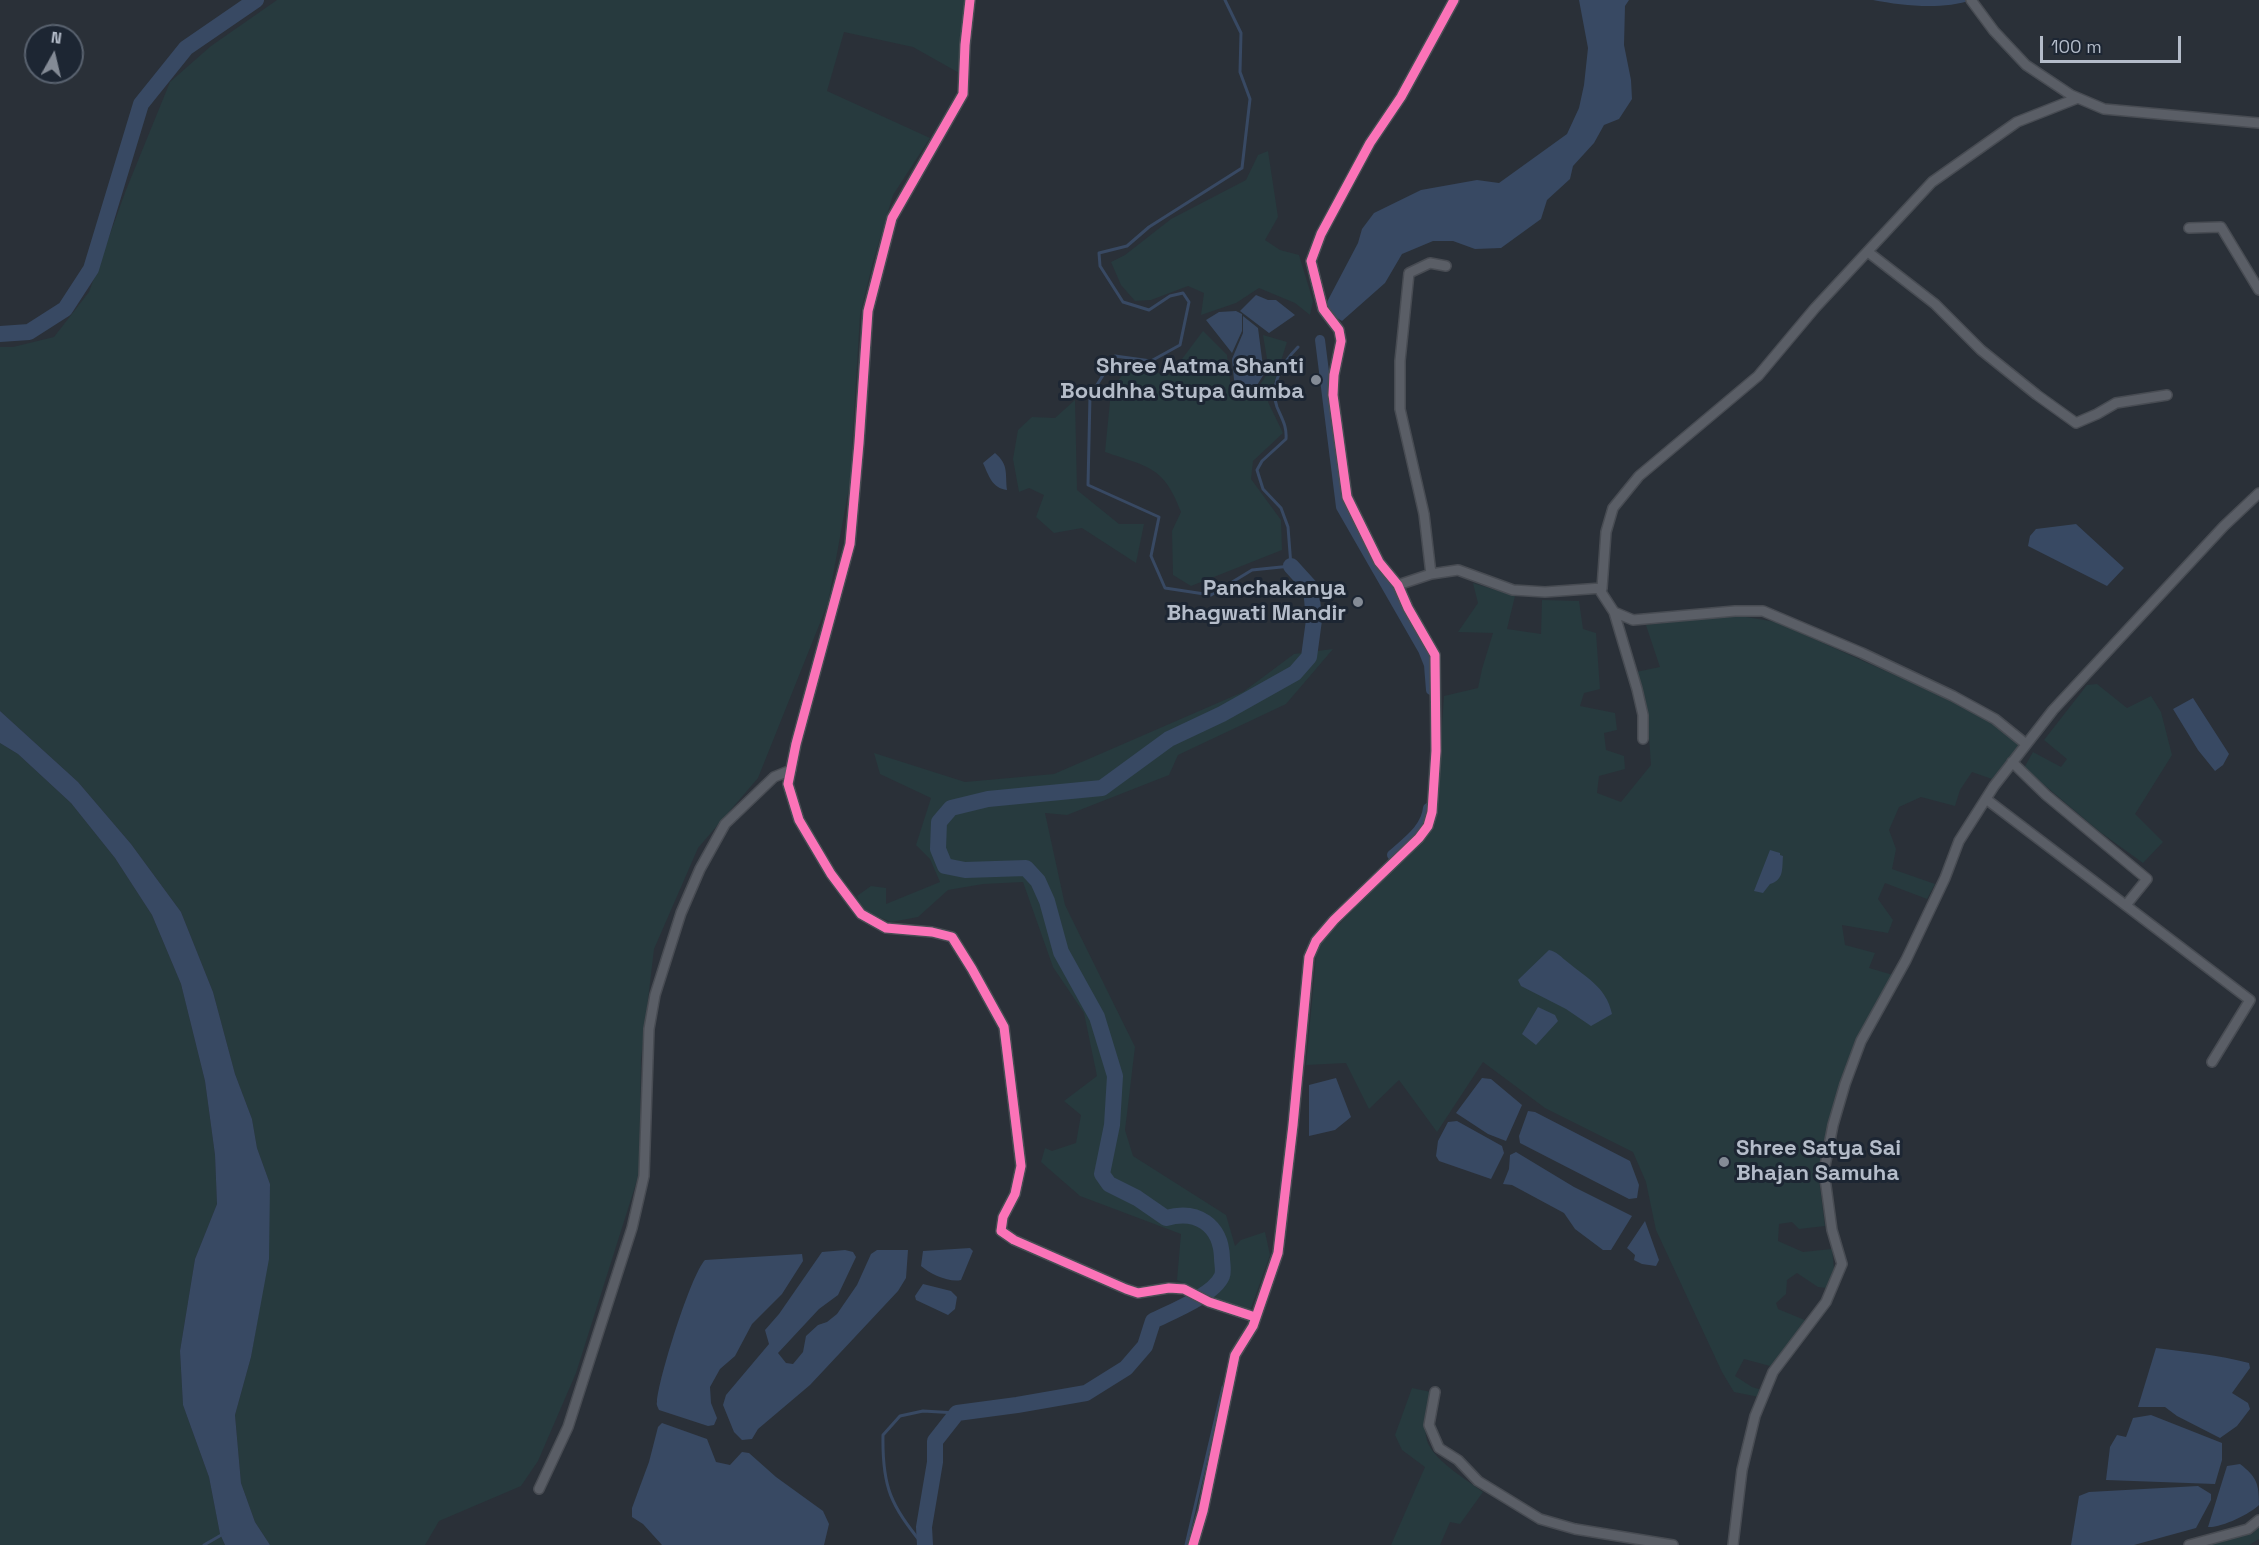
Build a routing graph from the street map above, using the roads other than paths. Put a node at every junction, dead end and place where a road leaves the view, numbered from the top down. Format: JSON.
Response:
{"nodes":[{"id":1,"x":970,"y":0,"type":"edge"},
{"id":2,"x":1454,"y":0,"type":"edge"},
{"id":3,"x":1972,"y":2,"type":"edge"},
{"id":4,"x":2078,"y":98,"type":"junction"},
{"id":5,"x":2259,"y":123,"type":"edge"},
{"id":6,"x":2189,"y":228,"type":"dead end"},
{"id":7,"x":1868,"y":252,"type":"junction"},
{"id":8,"x":1446,"y":266,"type":"dead end"},
{"id":9,"x":2259,"y":290,"type":"edge"},
{"id":10,"x":2167,"y":395,"type":"dead end"},
{"id":11,"x":2259,"y":493,"type":"edge"},
{"id":12,"x":1431,"y":574,"type":"junction"},
{"id":13,"x":1398,"y":585,"type":"junction"},
{"id":14,"x":1602,"y":588,"type":"junction"},
{"id":15,"x":1614,"y":612,"type":"junction"},
{"id":16,"x":1643,"y":739,"type":"dead end"},
{"id":17,"x":2026,"y":744,"type":"junction"},
{"id":18,"x":2012,"y":762,"type":"junction"},
{"id":19,"x":791,"y":770,"type":"junction"},
{"id":20,"x":1986,"y":799,"type":"junction"},
{"id":21,"x":2126,"y":905,"type":"junction"},
{"id":22,"x":2255,"y":1003,"type":"edge"},
{"id":23,"x":2212,"y":1062,"type":"dead end"},
{"id":24,"x":1255,"y":1317,"type":"junction"},
{"id":25,"x":1435,"y":1392,"type":"dead end"},
{"id":26,"x":539,"y":1489,"type":"dead end"},
{"id":27,"x":2259,"y":1520,"type":"edge"},
{"id":28,"x":1193,"y":1545,"type":"edge"},
{"id":29,"x":1673,"y":1545,"type":"edge"},
{"id":30,"x":1733,"y":1545,"type":"edge"},
{"id":31,"x":2189,"y":1545,"type":"edge"}],
"edges":[{"from":1,"to":19,"type":"street"},
{"from":2,"to":13,"type":"street"},
{"from":3,"to":4,"type":"street"},
{"from":4,"to":5,"type":"street"},
{"from":4,"to":7,"type":"street"},
{"from":6,"to":9,"type":"street"},
{"from":7,"to":10,"type":"street"},
{"from":7,"to":14,"type":"street"},
{"from":8,"to":12,"type":"street"},
{"from":11,"to":17,"type":"street"},
{"from":12,"to":13,"type":"street"},
{"from":12,"to":14,"type":"street"},
{"from":13,"to":24,"type":"street"},
{"from":14,"to":15,"type":"street"},
{"from":15,"to":16,"type":"street"},
{"from":15,"to":17,"type":"street"},
{"from":17,"to":18,"type":"street"},
{"from":18,"to":20,"type":"street"},
{"from":18,"to":21,"type":"street"},
{"from":19,"to":24,"type":"street"},
{"from":19,"to":26,"type":"street"},
{"from":20,"to":21,"type":"street"},
{"from":20,"to":30,"type":"street"},
{"from":21,"to":22,"type":"street"},
{"from":22,"to":23,"type":"street"},
{"from":24,"to":28,"type":"street"},
{"from":25,"to":29,"type":"street"},
{"from":27,"to":31,"type":"street"}]}
